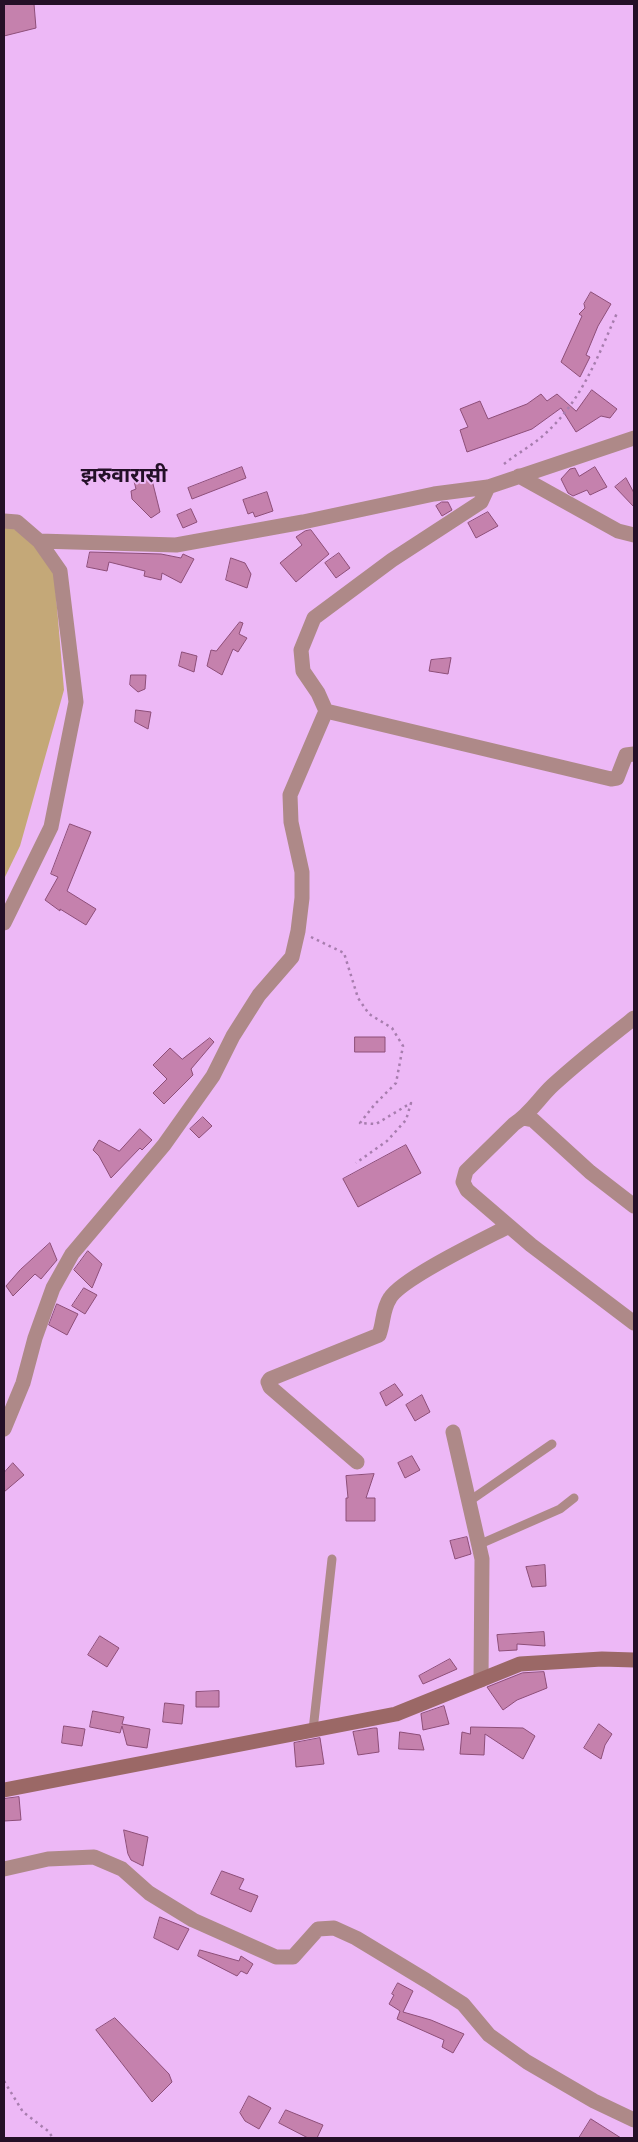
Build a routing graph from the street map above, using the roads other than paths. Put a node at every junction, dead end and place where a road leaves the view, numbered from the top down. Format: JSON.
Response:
{"nodes":[{"id":1,"x":634,"y":438,"type":"edge"},
{"id":2,"x":519,"y":476,"type":"junction"},
{"id":3,"x":488,"y":488,"type":"junction"},
{"id":4,"x":4,"y":520,"type":"edge"},
{"id":5,"x":634,"y":535,"type":"edge"},
{"id":6,"x":39,"y":541,"type":"junction"},
{"id":7,"x":326,"y":711,"type":"junction"},
{"id":8,"x":634,"y":754,"type":"edge"},
{"id":9,"x":4,"y":923,"type":"edge"},
{"id":10,"x":634,"y":1018,"type":"edge"},
{"id":11,"x":523,"y":1118,"type":"junction"},
{"id":12,"x":634,"y":1206,"type":"edge"},
{"id":13,"x":509,"y":1226,"type":"junction"},
{"id":14,"x":634,"y":1323,"type":"edge"},
{"id":15,"x":4,"y":1429,"type":"edge"},
{"id":16,"x":453,"y":1432,"type":"dead end"},
{"id":17,"x":552,"y":1444,"type":"dead end"},
{"id":18,"x":357,"y":1462,"type":"dead end"},
{"id":19,"x":574,"y":1498,"type":"dead end"},
{"id":20,"x":468,"y":1502,"type":"junction"},
{"id":21,"x":478,"y":1545,"type":"junction"},
{"id":22,"x":332,"y":1559,"type":"dead end"},
{"id":23,"x":634,"y":1660,"type":"edge"},
{"id":24,"x":481,"y":1680,"type":"junction"},
{"id":25,"x":313,"y":1730,"type":"junction"},
{"id":26,"x":4,"y":1790,"type":"edge"},
{"id":27,"x":4,"y":1869,"type":"edge"},
{"id":28,"x":634,"y":2120,"type":"edge"}],
"edges":[{"from":1,"to":2,"type":"street"},
{"from":2,"to":3,"type":"street"},
{"from":2,"to":5,"type":"street"},
{"from":3,"to":6,"type":"street"},
{"from":3,"to":7,"type":"street"},
{"from":4,"to":6,"type":"street"},
{"from":6,"to":9,"type":"street"},
{"from":7,"to":8,"type":"street"},
{"from":7,"to":15,"type":"street"},
{"from":10,"to":11,"type":"street"},
{"from":11,"to":12,"type":"street"},
{"from":11,"to":13,"type":"street"},
{"from":13,"to":14,"type":"street"},
{"from":13,"to":18,"type":"street"},
{"from":16,"to":20,"type":"street"},
{"from":17,"to":20,"type":"lane"},
{"from":19,"to":21,"type":"lane"},
{"from":20,"to":21,"type":"street"},
{"from":21,"to":24,"type":"street"},
{"from":22,"to":25,"type":"lane"},
{"from":23,"to":24,"type":"street"},
{"from":24,"to":25,"type":"street"},
{"from":25,"to":26,"type":"street"},
{"from":27,"to":28,"type":"street"}]}
